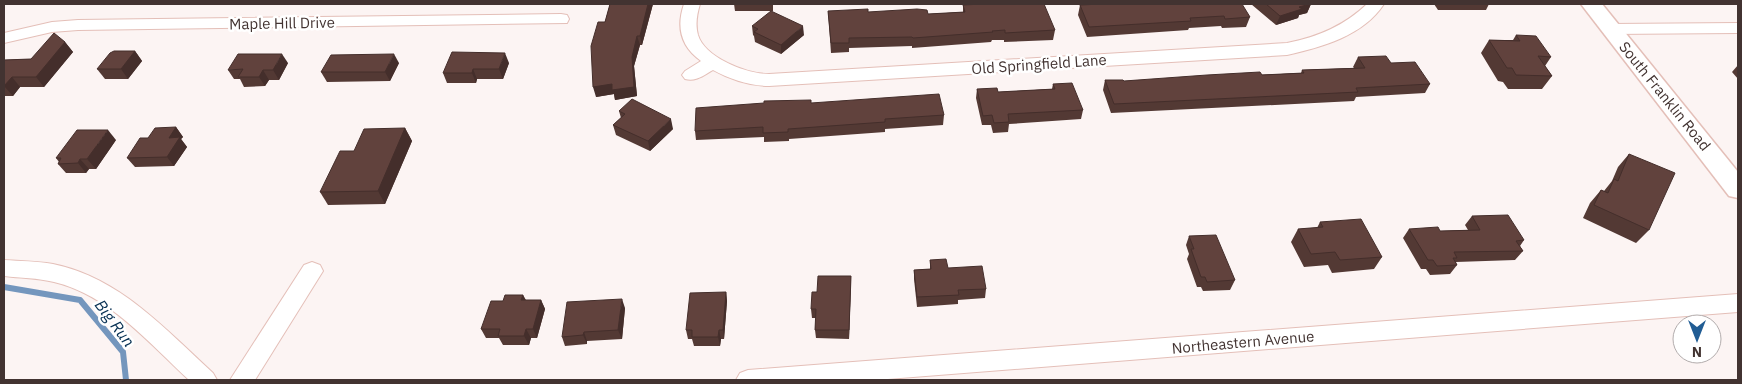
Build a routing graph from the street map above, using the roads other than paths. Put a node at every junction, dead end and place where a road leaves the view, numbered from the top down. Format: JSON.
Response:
{"nodes":[{"id":1,"x":692,"y":4,"type":"edge"},
{"id":2,"x":1376,"y":4,"type":"edge"},
{"id":3,"x":1591,"y":4,"type":"edge"},
{"id":4,"x":561,"y":19,"type":"dead end"},
{"id":5,"x":1738,"y":28,"type":"edge"},
{"id":6,"x":1611,"y":29,"type":"junction"},
{"id":7,"x":4,"y":38,"type":"edge"},
{"id":8,"x":711,"y":63,"type":"junction"},
{"id":9,"x":691,"y":75,"type":"dead end"},
{"id":10,"x":1738,"y":189,"type":"edge"},
{"id":11,"x":4,"y":268,"type":"edge"},
{"id":12,"x":312,"y":270,"type":"dead end"},
{"id":13,"x":1738,"y":303,"type":"edge"},
{"id":14,"x":204,"y":380,"type":"edge"},
{"id":15,"x":242,"y":380,"type":"edge"},
{"id":16,"x":748,"y":380,"type":"edge"}],
"edges":[{"from":1,"to":8,"type":"street"},
{"from":2,"to":8,"type":"street","name":"Old Springfield Lane"},
{"from":3,"to":6,"type":"main road","name":"South Franklin Road"},
{"from":4,"to":7,"type":"street","name":"Maple Hill Drive"},
{"from":5,"to":6,"type":"street"},
{"from":6,"to":10,"type":"main road","name":"South Franklin Road"},
{"from":8,"to":9,"type":"street"},
{"from":11,"to":14,"type":"street"},
{"from":12,"to":15,"type":"street"},
{"from":13,"to":16,"type":"street","name":"Northeastern Avenue"}]}
